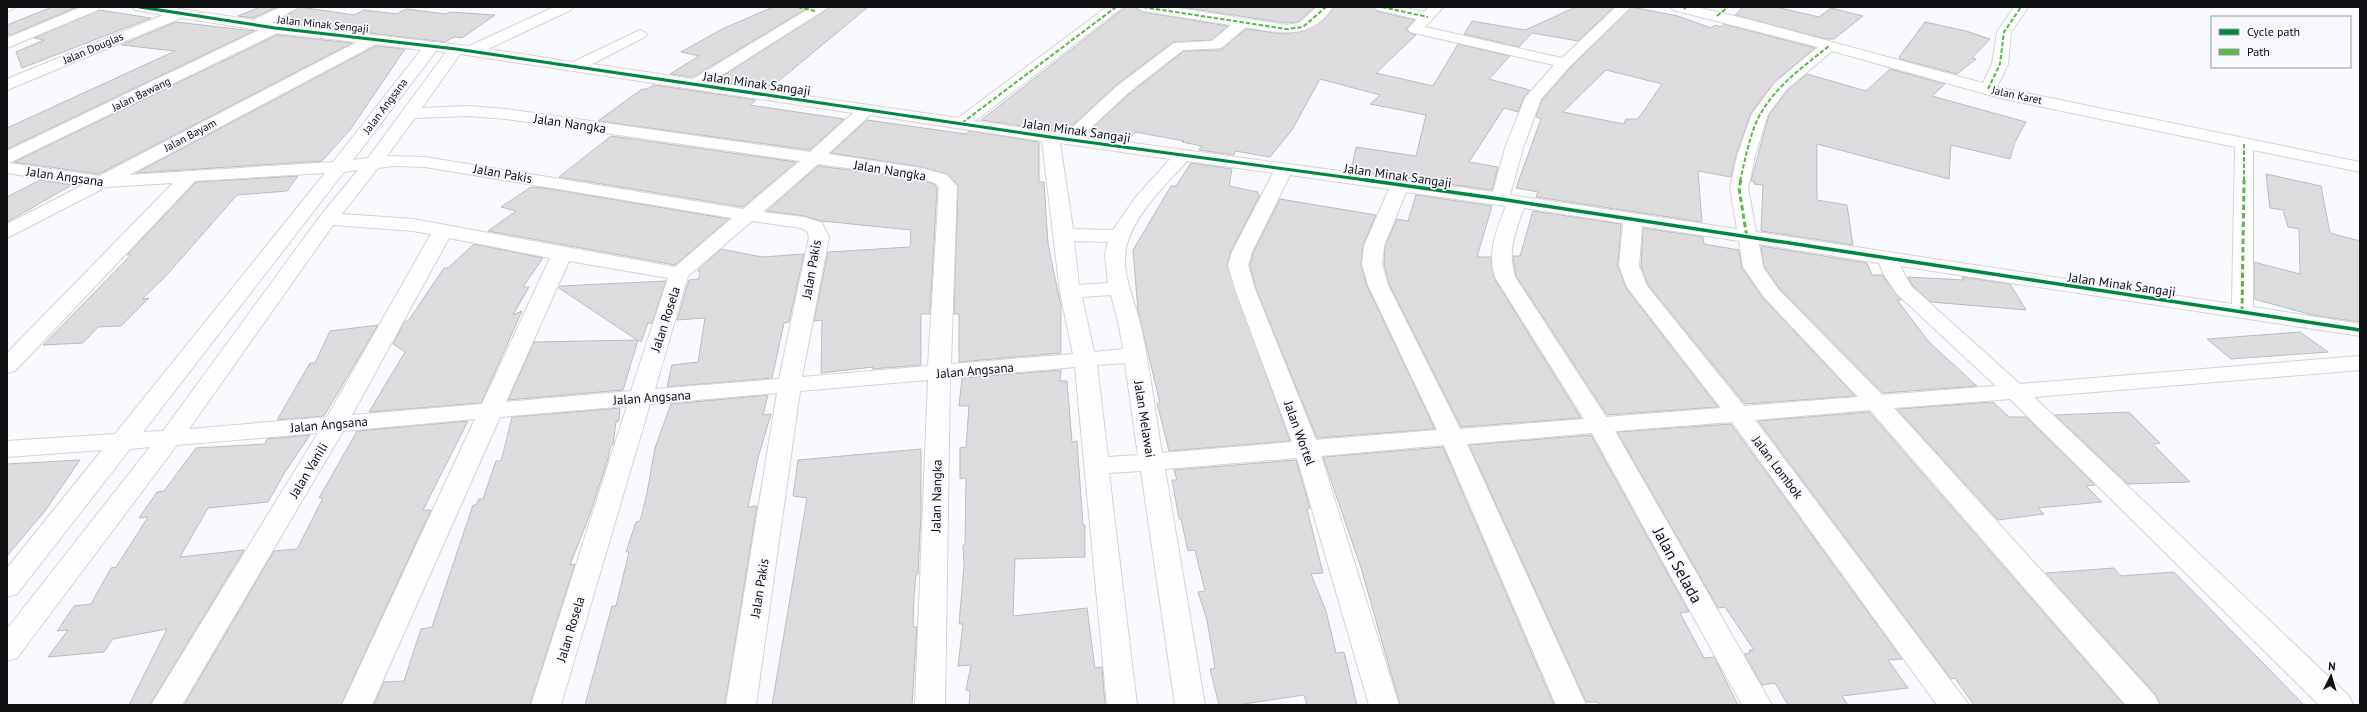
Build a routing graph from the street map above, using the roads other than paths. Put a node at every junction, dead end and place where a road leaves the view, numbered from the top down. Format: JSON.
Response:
{"nodes":[{"id":1,"x":93,"y":7,"type":"edge"},
{"id":2,"x":140,"y":7,"type":"edge"},
{"id":3,"x":292,"y":7,"type":"edge"},
{"id":4,"x":566,"y":7,"type":"edge"},
{"id":5,"x":798,"y":7,"type":"edge"},
{"id":6,"x":1116,"y":7,"type":"edge"},
{"id":7,"x":1143,"y":7,"type":"edge"},
{"id":8,"x":1326,"y":7,"type":"edge"},
{"id":9,"x":1382,"y":7,"type":"edge"},
{"id":10,"x":1624,"y":7,"type":"edge"},
{"id":11,"x":2021,"y":7,"type":"edge"},
{"id":12,"x":1682,"y":8,"type":"edge"},
{"id":13,"x":818,"y":9,"type":"edge"},
{"id":14,"x":1722,"y":11,"type":"edge"},
{"id":15,"x":1432,"y":12,"type":"edge"},
{"id":16,"x":179,"y":13,"type":"junction"},
{"id":17,"x":1244,"y":22,"type":"junction"},
{"id":18,"x":257,"y":24,"type":"junction"},
{"id":19,"x":275,"y":28,"type":"junction"},
{"id":20,"x":640,"y":34,"type":"dead end"},
{"id":21,"x":374,"y":39,"type":"junction"},
{"id":22,"x":7,"y":43,"type":"edge"},
{"id":23,"x":432,"y":46,"type":"junction"},
{"id":24,"x":1829,"y":46,"type":"junction"},
{"id":25,"x":464,"y":50,"type":"junction"},
{"id":26,"x":1565,"y":63,"type":"junction"},
{"id":27,"x":575,"y":67,"type":"junction"},
{"id":28,"x":696,"y":84,"type":"junction"},
{"id":29,"x":7,"y":85,"type":"edge"},
{"id":30,"x":1988,"y":89,"type":"junction"},
{"id":31,"x":867,"y":109,"type":"junction"},
{"id":32,"x":410,"y":113,"type":"junction"},
{"id":33,"x":962,"y":123,"type":"junction"},
{"id":34,"x":1059,"y":138,"type":"junction"},
{"id":35,"x":2244,"y":143,"type":"junction"},
{"id":36,"x":1182,"y":155,"type":"junction"},
{"id":37,"x":7,"y":158,"type":"edge"},
{"id":38,"x":814,"y":158,"type":"junction"},
{"id":39,"x":374,"y":162,"type":"junction"},
{"id":40,"x":338,"y":167,"type":"junction"},
{"id":41,"x":2360,"y":167,"type":"edge"},
{"id":42,"x":7,"y":168,"type":"edge"},
{"id":43,"x":1284,"y":169,"type":"junction"},
{"id":44,"x":189,"y":177,"type":"junction"},
{"id":45,"x":100,"y":182,"type":"junction"},
{"id":46,"x":1400,"y":185,"type":"junction"},
{"id":47,"x":1508,"y":201,"type":"junction"},
{"id":48,"x":746,"y":215,"type":"junction"},
{"id":49,"x":328,"y":219,"type":"junction"},
{"id":50,"x":1633,"y":220,"type":"junction"},
{"id":51,"x":442,"y":231,"type":"junction"},
{"id":52,"x":7,"y":232,"type":"edge"},
{"id":53,"x":1064,"y":235,"type":"junction"},
{"id":54,"x":1119,"y":236,"type":"junction"},
{"id":55,"x":1747,"y":238,"type":"junction"},
{"id":56,"x":562,"y":254,"type":"junction"},
{"id":57,"x":1888,"y":260,"type":"junction"},
{"id":58,"x":680,"y":274,"type":"junction"},
{"id":59,"x":1119,"y":288,"type":"junction"},
{"id":60,"x":1070,"y":292,"type":"junction"},
{"id":61,"x":2242,"y":312,"type":"junction"},
{"id":62,"x":2360,"y":330,"type":"edge"},
{"id":63,"x":1134,"y":355,"type":"junction"},
{"id":64,"x":1085,"y":360,"type":"junction"},
{"id":65,"x":2360,"y":363,"type":"edge"},
{"id":66,"x":7,"y":366,"type":"edge"},
{"id":67,"x":939,"y":373,"type":"junction"},
{"id":68,"x":789,"y":386,"type":"junction"},
{"id":69,"x":2014,"y":390,"type":"junction"},
{"id":70,"x":640,"y":398,"type":"junction"},
{"id":71,"x":1875,"y":401,"type":"junction"},
{"id":72,"x":493,"y":409,"type":"junction"},
{"id":73,"x":1737,"y":412,"type":"junction"},
{"id":74,"x":335,"y":424,"type":"junction"},
{"id":75,"x":1599,"y":424,"type":"junction"},
{"id":76,"x":1452,"y":437,"type":"junction"},
{"id":77,"x":170,"y":438,"type":"junction"},
{"id":78,"x":122,"y":442,"type":"junction"},
{"id":79,"x":7,"y":449,"type":"edge"},
{"id":80,"x":1307,"y":449,"type":"junction"},
{"id":81,"x":1152,"y":462,"type":"junction"},
{"id":82,"x":1097,"y":466,"type":"junction"},
{"id":83,"x":7,"y":587,"type":"edge"},
{"id":84,"x":7,"y":650,"type":"edge"},
{"id":85,"x":166,"y":705,"type":"edge"},
{"id":86,"x":357,"y":705,"type":"edge"},
{"id":87,"x":546,"y":705,"type":"edge"},
{"id":88,"x":741,"y":705,"type":"edge"},
{"id":89,"x":930,"y":705,"type":"edge"},
{"id":90,"x":1122,"y":705,"type":"edge"},
{"id":91,"x":1190,"y":705,"type":"edge"},
{"id":92,"x":1384,"y":705,"type":"edge"},
{"id":93,"x":1571,"y":705,"type":"edge"},
{"id":94,"x":1758,"y":705,"type":"edge"},
{"id":95,"x":1954,"y":705,"type":"edge"},
{"id":96,"x":2144,"y":705,"type":"edge"},
{"id":97,"x":2338,"y":705,"type":"edge"}],
"edges":[{"from":1,"to":22,"type":"street"},
{"from":2,"to":16,"type":"street","name":"Jalan Minak Sengaji"},
{"from":3,"to":18,"type":"street"},
{"from":4,"to":25,"type":"street"},
{"from":5,"to":13,"type":"street"},
{"from":6,"to":33,"type":"street"},
{"from":7,"to":17,"type":"street"},
{"from":8,"to":17,"type":"street"},
{"from":9,"to":15,"type":"street"},
{"from":10,"to":26,"type":"street","name":"Jalan Selada"},
{"from":11,"to":30,"type":"street"},
{"from":12,"to":14,"type":"street","name":"Jalan Karet"},
{"from":13,"to":28,"type":"street"},
{"from":14,"to":24,"type":"street","name":"Jalan Karet"},
{"from":15,"to":26,"type":"street"},
{"from":16,"to":18,"type":"street","name":"Jalan Minak Sengaji"},
{"from":16,"to":29,"type":"street","name":"Jalan Douglas"},
{"from":17,"to":34,"type":"street"},
{"from":18,"to":19,"type":"street","name":"Jalan Minak Sengaji"},
{"from":19,"to":21,"type":"street","name":"Jalan Minak Sengaji"},
{"from":19,"to":37,"type":"street","name":"Jalan Bawang"},
{"from":20,"to":27,"type":"street"},
{"from":21,"to":23,"type":"street","name":"Jalan Minak Sengaji"},
{"from":21,"to":45,"type":"street","name":"Jalan Bayam"},
{"from":23,"to":25,"type":"street","name":"Jalan Minak Sangaji"},
{"from":23,"to":40,"type":"street","name":"Jalan Angsana"},
{"from":24,"to":30,"type":"street","name":"Jalan Karet"},
{"from":24,"to":55,"type":"street"},
{"from":25,"to":27,"type":"street","name":"Jalan Minak Sangaji"},
{"from":25,"to":32,"type":"street"},
{"from":26,"to":47,"type":"street","name":"Jalan Selada"},
{"from":27,"to":28,"type":"street","name":"Jalan Minak Sangaji"},
{"from":28,"to":31,"type":"street","name":"Jalan Minak Sangaji"},
{"from":30,"to":35,"type":"street","name":"Jalan Karet"},
{"from":31,"to":33,"type":"street","name":"Jalan Minak Sangaji"},
{"from":31,"to":38,"type":"street"},
{"from":32,"to":38,"type":"street","name":"Jalan Nangka"},
{"from":32,"to":39,"type":"street"},
{"from":33,"to":34,"type":"street","name":"Jalan Minak Sangaji"},
{"from":34,"to":36,"type":"street","name":"Jalan Minak Sangaji"},
{"from":34,"to":53,"type":"street"},
{"from":35,"to":41,"type":"street","name":"Jalan Karet"},
{"from":35,"to":61,"type":"street"},
{"from":36,"to":43,"type":"street","name":"Jalan Minak Sangaji"},
{"from":36,"to":54,"type":"street","name":"Jalan Melawai"},
{"from":38,"to":48,"type":"street"},
{"from":38,"to":67,"type":"street","name":"Jalan Nangka"},
{"from":39,"to":40,"type":"street","name":"Jalan Pakis"},
{"from":39,"to":48,"type":"street","name":"Jalan Pakis"},
{"from":39,"to":49,"type":"street"},
{"from":40,"to":44,"type":"street","name":"Jalan Angsana"},
{"from":40,"to":78,"type":"street","name":"Jalan Angsana"},
{"from":42,"to":45,"type":"street","name":"Jalan Angsana"},
{"from":43,"to":46,"type":"street","name":"Jalan Minak Sangaji"},
{"from":43,"to":80,"type":"street","name":"Jalan Wortel"},
{"from":44,"to":45,"type":"street","name":"Jalan Angsana"},
{"from":44,"to":66,"type":"street"},
{"from":45,"to":52,"type":"street","name":"Jalan Bayam"},
{"from":46,"to":47,"type":"street","name":"Jalan Minak Sangaji"},
{"from":46,"to":76,"type":"street"},
{"from":47,"to":50,"type":"street","name":"Jalan Minak Sangaji"},
{"from":47,"to":75,"type":"street","name":"Jalan Selada"},
{"from":48,"to":58,"type":"street"},
{"from":48,"to":68,"type":"street","name":"Jalan Pakis"},
{"from":49,"to":51,"type":"street","name":"Jalan Rosela"},
{"from":49,"to":77,"type":"street"},
{"from":50,"to":55,"type":"street","name":"Jalan Minak Sangaji"},
{"from":50,"to":73,"type":"street","name":"Jalan Lombok"},
{"from":51,"to":56,"type":"street","name":"Jalan Rosela"},
{"from":51,"to":74,"type":"street","name":"Jalan Vanili"},
{"from":53,"to":54,"type":"street"},
{"from":53,"to":60,"type":"street"},
{"from":54,"to":59,"type":"street","name":"Jalan Melawai"},
{"from":55,"to":57,"type":"street","name":"Jalan Minak Sangaji"},
{"from":55,"to":71,"type":"street"},
{"from":56,"to":58,"type":"street","name":"Jalan Rosela"},
{"from":56,"to":72,"type":"street"},
{"from":57,"to":61,"type":"street","name":"Jalan Minak Sangaji"},
{"from":57,"to":69,"type":"street"},
{"from":58,"to":70,"type":"street","name":"Jalan Rosela"},
{"from":59,"to":60,"type":"street"},
{"from":59,"to":63,"type":"street","name":"Jalan Melawai"},
{"from":60,"to":64,"type":"street"},
{"from":61,"to":62,"type":"street","name":"Jalan Minak Sangaji"},
{"from":63,"to":64,"type":"street","name":"Jalan Angsana"},
{"from":63,"to":81,"type":"street","name":"Jalan Melawai"},
{"from":64,"to":67,"type":"street","name":"Jalan Angsana"},
{"from":64,"to":82,"type":"street"},
{"from":65,"to":69,"type":"street"},
{"from":67,"to":68,"type":"street","name":"Jalan Angsana"},
{"from":67,"to":89,"type":"street","name":"Jalan Nangka"},
{"from":68,"to":70,"type":"street","name":"Jalan Angsana"},
{"from":68,"to":88,"type":"street","name":"Jalan Pakis"},
{"from":69,"to":71,"type":"street"},
{"from":69,"to":97,"type":"street"},
{"from":70,"to":72,"type":"street","name":"Jalan Angsana"},
{"from":70,"to":87,"type":"street","name":"Jalan Rosela"},
{"from":71,"to":73,"type":"street"},
{"from":71,"to":96,"type":"street"},
{"from":72,"to":74,"type":"street","name":"Jalan Angsana"},
{"from":72,"to":86,"type":"street"},
{"from":73,"to":75,"type":"street"},
{"from":73,"to":95,"type":"street","name":"Jalan Lombok"},
{"from":74,"to":77,"type":"street","name":"Jalan Angsana"},
{"from":74,"to":85,"type":"street","name":"Jalan Vanili"},
{"from":75,"to":76,"type":"street"},
{"from":75,"to":94,"type":"street","name":"Jalan Selada"},
{"from":76,"to":80,"type":"street"},
{"from":76,"to":93,"type":"street"},
{"from":77,"to":78,"type":"street","name":"Jalan Angsana"},
{"from":77,"to":84,"type":"street"},
{"from":78,"to":79,"type":"street","name":"Jalan Angsana"},
{"from":78,"to":83,"type":"street","name":"Jalan Angsana"},
{"from":80,"to":81,"type":"street"},
{"from":80,"to":92,"type":"street","name":"Jalan Wortel"},
{"from":81,"to":82,"type":"street"},
{"from":81,"to":91,"type":"street","name":"Jalan Melawai"},
{"from":82,"to":90,"type":"street"}]}
